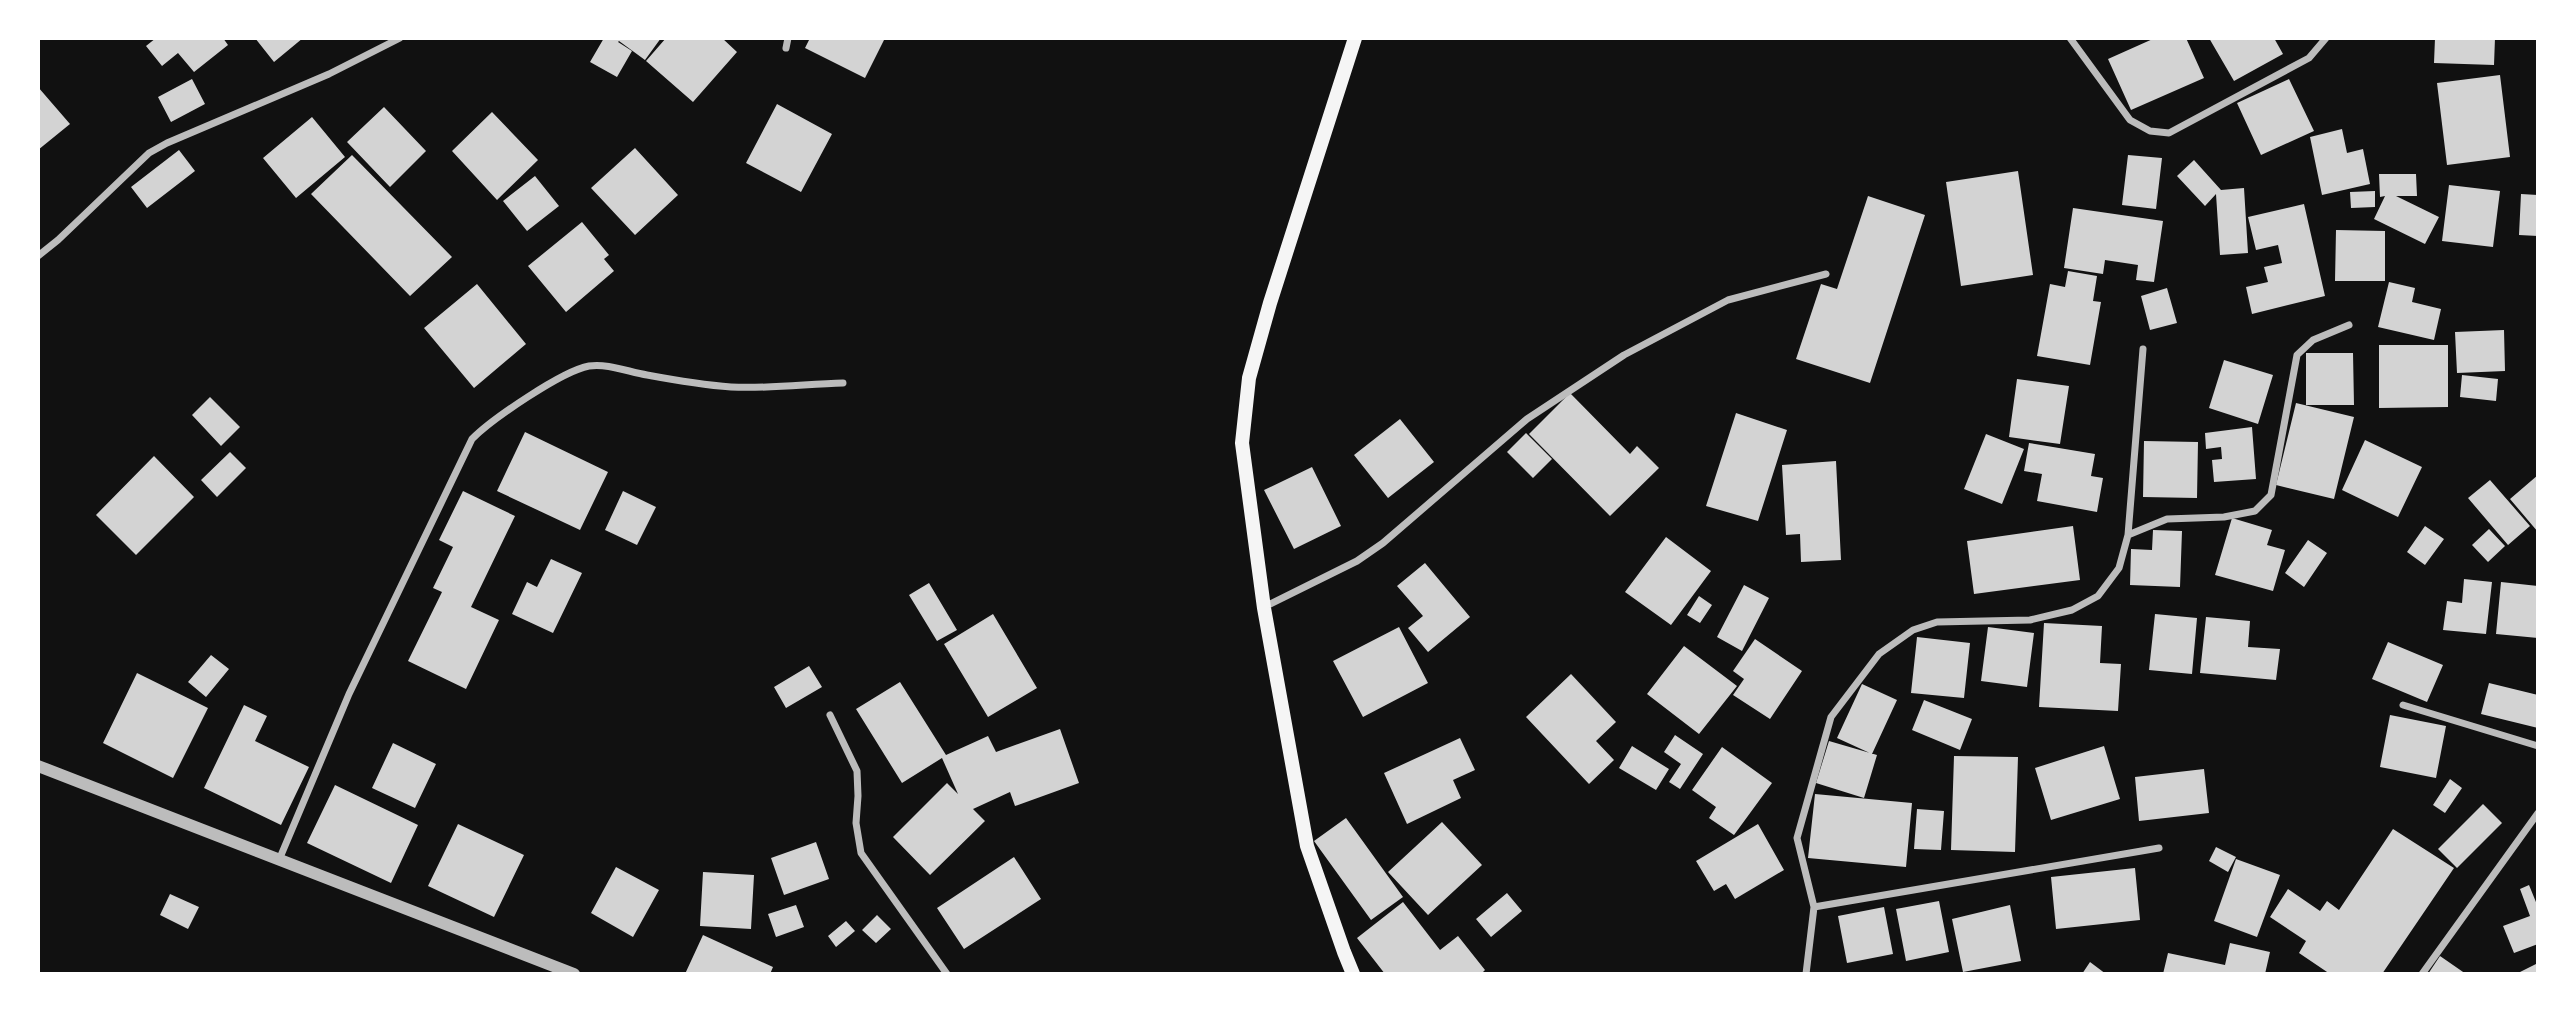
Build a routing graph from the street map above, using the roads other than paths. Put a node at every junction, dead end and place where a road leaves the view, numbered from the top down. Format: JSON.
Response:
{"nodes":[{"id":1,"x":400,"y":38,"type":"edge"},
{"id":2,"x":788,"y":38,"type":"edge"},
{"id":3,"x":1355,"y":38,"type":"edge"},
{"id":4,"x":2070,"y":38,"type":"edge"},
{"id":5,"x":2326,"y":38,"type":"edge"},
{"id":6,"x":786,"y":48,"type":"dead end"},
{"id":7,"x":38,"y":256,"type":"edge"},
{"id":8,"x":1826,"y":274,"type":"dead end"},
{"id":9,"x":2348,"y":325,"type":"dead end"},
{"id":10,"x":2143,"y":349,"type":"dead end"},
{"id":11,"x":844,"y":383,"type":"dead end"},
{"id":12,"x":2128,"y":536,"type":"junction"},
{"id":13,"x":1264,"y":608,"type":"junction"},
{"id":14,"x":2403,"y":705,"type":"dead end"},
{"id":15,"x":830,"y":715,"type":"dead end"},
{"id":16,"x":2538,"y":746,"type":"edge"},
{"id":17,"x":38,"y":766,"type":"edge"},
{"id":18,"x":2538,"y":813,"type":"edge"},
{"id":19,"x":2159,"y":848,"type":"dead end"},
{"id":20,"x":278,"y":861,"type":"junction"},
{"id":21,"x":1814,"y":907,"type":"junction"},
{"id":22,"x":574,"y":974,"type":"edge"},
{"id":23,"x":947,"y":974,"type":"edge"},
{"id":24,"x":1353,"y":974,"type":"edge"},
{"id":25,"x":1807,"y":974,"type":"edge"},
{"id":26,"x":2422,"y":974,"type":"edge"}],
"edges":[{"from":1,"to":7,"type":"street"},
{"from":2,"to":6,"type":"street"},
{"from":3,"to":13,"type":"main road"},
{"from":4,"to":5,"type":"street"},
{"from":8,"to":13,"type":"street"},
{"from":9,"to":12,"type":"street"},
{"from":10,"to":12,"type":"street"},
{"from":11,"to":20,"type":"street"},
{"from":12,"to":21,"type":"street"},
{"from":13,"to":24,"type":"main road"},
{"from":14,"to":16,"type":"street"},
{"from":15,"to":23,"type":"street"},
{"from":17,"to":20,"type":"street"},
{"from":18,"to":26,"type":"street"},
{"from":19,"to":21,"type":"street"},
{"from":20,"to":22,"type":"street"},
{"from":21,"to":25,"type":"street"}]}
